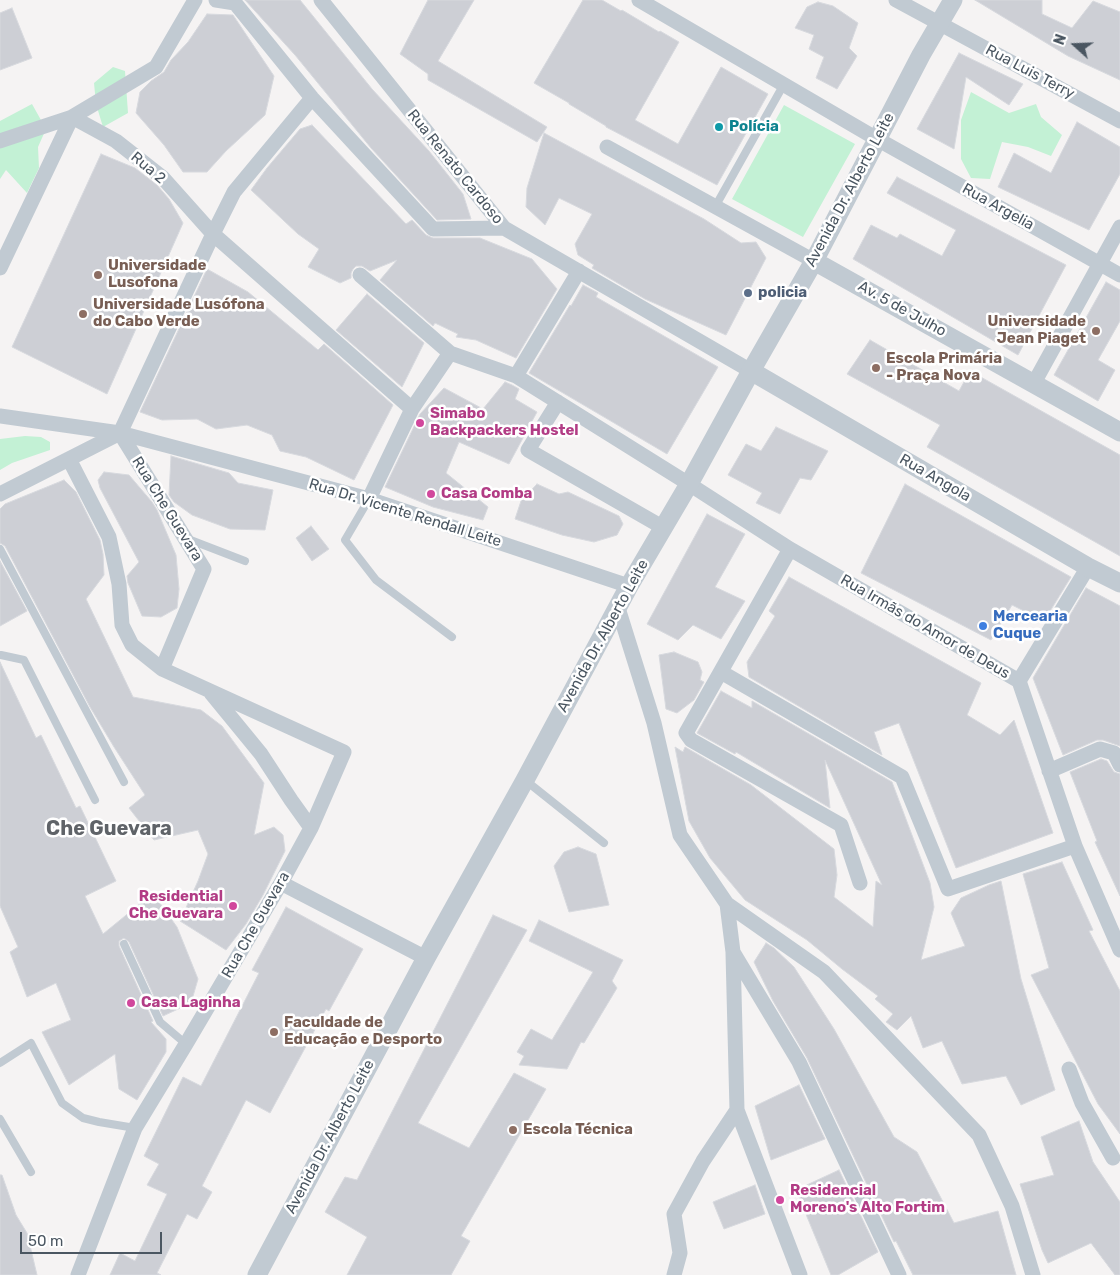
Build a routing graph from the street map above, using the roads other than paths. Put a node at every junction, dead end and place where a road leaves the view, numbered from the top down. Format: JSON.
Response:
{"nodes":[{"id":1,"x":194,"y":0,"type":"edge"},
{"id":2,"x":216,"y":0,"type":"edge"},
{"id":3,"x":321,"y":0,"type":"edge"},
{"id":4,"x":639,"y":0,"type":"edge"},
{"id":5,"x":896,"y":0,"type":"edge"},
{"id":6,"x":953,"y":0,"type":"edge"},
{"id":7,"x":656,"y":4,"type":"edge"},
{"id":8,"x":939,"y":23,"type":"junction"},
{"id":9,"x":784,"y":84,"type":"junction"},
{"id":10,"x":312,"y":98,"type":"junction"},
{"id":11,"x":72,"y":117,"type":"junction"},
{"id":12,"x":1120,"y":121,"type":"edge"},
{"id":13,"x":877,"y":139,"type":"junction"},
{"id":14,"x":0,"y":141,"type":"edge"},
{"id":15,"x":607,"y":147,"type":"dead end"},
{"id":16,"x":715,"y":206,"type":"junction"},
{"id":17,"x":1120,"y":227,"type":"edge"},
{"id":18,"x":504,"y":228,"type":"junction"},
{"id":19,"x":213,"y":234,"type":"junction"},
{"id":20,"x":814,"y":261,"type":"junction"},
{"id":21,"x":1100,"y":264,"type":"junction"},
{"id":22,"x":0,"y":268,"type":"edge"},
{"id":23,"x":579,"y":271,"type":"junction"},
{"id":24,"x":360,"y":275,"type":"dead end"},
{"id":25,"x":1120,"y":275,"type":"edge"},
{"id":26,"x":450,"y":353,"type":"junction"},
{"id":27,"x":751,"y":371,"type":"junction"},
{"id":28,"x":516,"y":376,"type":"junction"},
{"id":29,"x":1034,"y":383,"type":"junction"},
{"id":30,"x":558,"y":402,"type":"junction"},
{"id":31,"x":412,"y":409,"type":"junction"},
{"id":32,"x":0,"y":416,"type":"edge"},
{"id":33,"x":1120,"y":432,"type":"edge"},
{"id":34,"x":120,"y":433,"type":"junction"},
{"id":35,"x":69,"y":459,"type":"junction"},
{"id":36,"x":689,"y":484,"type":"junction"},
{"id":37,"x":0,"y":494,"type":"edge"},
{"id":38,"x":369,"y":499,"type":"junction"},
{"id":39,"x":664,"y":528,"type":"junction"},
{"id":40,"x":186,"y":539,"type":"junction"},
{"id":41,"x":0,"y":548,"type":"edge"},
{"id":42,"x":790,"y":549,"type":"junction"},
{"id":43,"x":245,"y":562,"type":"dead end"},
{"id":44,"x":1088,"y":567,"type":"junction"},
{"id":45,"x":1120,"y":584,"type":"edge"},
{"id":46,"x":629,"y":586,"type":"junction"},
{"id":47,"x":618,"y":608,"type":"junction"},
{"id":48,"x":452,"y":637,"type":"dead end"},
{"id":49,"x":0,"y":656,"type":"edge"},
{"id":50,"x":162,"y":669,"type":"junction"},
{"id":51,"x":721,"y":672,"type":"junction"},
{"id":52,"x":1019,"y":681,"type":"junction"},
{"id":53,"x":208,"y":690,"type":"junction"},
{"id":54,"x":1120,"y":765,"type":"edge"},
{"id":55,"x":1049,"y":772,"type":"junction"},
{"id":56,"x":524,"y":780,"type":"junction"},
{"id":57,"x":124,"y":782,"type":"dead end"},
{"id":58,"x":95,"y":800,"type":"dead end"},
{"id":59,"x":311,"y":828,"type":"junction"},
{"id":60,"x":604,"y":843,"type":"dead end"},
{"id":61,"x":1075,"y":846,"type":"junction"},
{"id":62,"x":281,"y":883,"type":"junction"},
{"id":63,"x":860,"y":883,"type":"dead end"},
{"id":64,"x":727,"y":904,"type":"junction"},
{"id":65,"x":124,"y":944,"type":"dead end"},
{"id":66,"x":1120,"y":950,"type":"edge"},
{"id":67,"x":733,"y":952,"type":"junction"},
{"id":68,"x":426,"y":958,"type":"junction"},
{"id":69,"x":186,"y":1044,"type":"junction"},
{"id":70,"x":0,"y":1063,"type":"edge"},
{"id":71,"x":1070,"y":1069,"type":"dead end"},
{"id":72,"x":737,"y":1110,"type":"junction"},
{"id":73,"x":0,"y":1118,"type":"edge"},
{"id":74,"x":135,"y":1128,"type":"junction"},
{"id":75,"x":1118,"y":1161,"type":"edge"},
{"id":76,"x":31,"y":1172,"type":"dead end"},
{"id":77,"x":78,"y":1275,"type":"edge"},
{"id":78,"x":257,"y":1275,"type":"edge"},
{"id":79,"x":674,"y":1275,"type":"edge"},
{"id":80,"x":800,"y":1275,"type":"edge"},
{"id":81,"x":899,"y":1275,"type":"edge"},
{"id":82,"x":1033,"y":1275,"type":"edge"}],
"edges":[{"from":1,"to":11,"type":"street"},
{"from":2,"to":10,"type":"street"},
{"from":3,"to":18,"type":"street","name":"Rua Renato Cardoso"},
{"from":4,"to":7,"type":"street","name":"Rua Argelia"},
{"from":5,"to":8,"type":"street","name":"Rua Luis Terry"},
{"from":6,"to":8,"type":"street","name":"Avenida Dr. Alberto Leite"},
{"from":7,"to":9,"type":"street","name":"Rua Argelia"},
{"from":8,"to":12,"type":"street","name":"Rua Luis Terry"},
{"from":8,"to":13,"type":"street","name":"Avenida Dr. Alberto Leite"},
{"from":9,"to":13,"type":"street","name":"Rua Argelia"},
{"from":9,"to":16,"type":"lane"},
{"from":10,"to":18,"type":"street"},
{"from":10,"to":19,"type":"street"},
{"from":11,"to":14,"type":"street"},
{"from":11,"to":19,"type":"street","name":"Rua 2"},
{"from":11,"to":22,"type":"street"},
{"from":13,"to":20,"type":"street","name":"Avenida Dr. Alberto Leite"},
{"from":13,"to":21,"type":"street","name":"Rua Argelia"},
{"from":15,"to":16,"type":"street"},
{"from":16,"to":20,"type":"street"},
{"from":17,"to":21,"type":"street"},
{"from":18,"to":23,"type":"street","name":"Rua Renato Cardoso"},
{"from":19,"to":31,"type":"street","name":"Rua 2"},
{"from":19,"to":34,"type":"street"},
{"from":20,"to":27,"type":"street","name":"Avenida Dr. Alberto Leite"},
{"from":20,"to":29,"type":"street","name":"Av. 5 de Julho"},
{"from":21,"to":25,"type":"street","name":"Rua Argelia"},
{"from":21,"to":29,"type":"street"},
{"from":23,"to":27,"type":"street","name":"Rua Renato Cardoso"},
{"from":23,"to":28,"type":"street"},
{"from":24,"to":26,"type":"street"},
{"from":26,"to":28,"type":"street","name":"Rua Irmãs do Amor de Deus"},
{"from":26,"to":31,"type":"street"},
{"from":27,"to":36,"type":"street","name":"Avenida Dr. Alberto Leite"},
{"from":27,"to":44,"type":"street","name":"Rua Angola"},
{"from":28,"to":30,"type":"street","name":"Rua Irmãs do Amor de Deus"},
{"from":29,"to":33,"type":"street","name":"Av. 5 de Julho"},
{"from":30,"to":36,"type":"street","name":"Rua Irmãs do Amor de Deus"},
{"from":30,"to":39,"type":"street"},
{"from":31,"to":38,"type":"street"},
{"from":32,"to":34,"type":"street","name":"Rua Dr. Vicente Rendall Leite"},
{"from":34,"to":35,"type":"street"},
{"from":34,"to":38,"type":"street","name":"Rua Dr. Vicente Rendall Leite"},
{"from":34,"to":40,"type":"street","name":"Rua Che Guevara"},
{"from":35,"to":37,"type":"street"},
{"from":35,"to":50,"type":"street","name":"Rua Che Guevara"},
{"from":36,"to":39,"type":"street","name":"Avenida Dr. Alberto Leite"},
{"from":36,"to":42,"type":"street","name":"Rua Irmãs do Amor de Deus"},
{"from":38,"to":46,"type":"street","name":"Rua Dr. Vicente Rendall Leite"},
{"from":38,"to":48,"type":"lane"},
{"from":39,"to":46,"type":"street","name":"Avenida Dr. Alberto Leite"},
{"from":40,"to":43,"type":"lane"},
{"from":40,"to":50,"type":"street","name":"Rua Che Guevara"},
{"from":41,"to":57,"type":"lane"},
{"from":42,"to":51,"type":"street"},
{"from":42,"to":52,"type":"street","name":"Rua Irmãs do Amor de Deus"},
{"from":44,"to":45,"type":"street","name":"Rua Angola"},
{"from":44,"to":52,"type":"street"},
{"from":46,"to":47,"type":"street","name":"Avenida Dr. Alberto Leite"},
{"from":47,"to":56,"type":"street","name":"Avenida Dr. Alberto Leite"},
{"from":47,"to":64,"type":"street"},
{"from":49,"to":58,"type":"lane"},
{"from":50,"to":53,"type":"street","name":"Rua Che Guevara"},
{"from":51,"to":61,"type":"street"},
{"from":51,"to":63,"type":"street"},
{"from":52,"to":55,"type":"street","name":"Rua Irmãs do Amor de Deus"},
{"from":53,"to":59,"type":"street"},
{"from":53,"to":59,"type":"street","name":"Rua Che Guevara"},
{"from":54,"to":55,"type":"street"},
{"from":55,"to":61,"type":"street","name":"Rua Irmãs do Amor de Deus"},
{"from":56,"to":60,"type":"lane"},
{"from":56,"to":68,"type":"street","name":"Avenida Dr. Alberto Leite"},
{"from":59,"to":62,"type":"street","name":"Rua Che Guevara"},
{"from":61,"to":66,"type":"street","name":"Rua Irmãs do Amor de Deus"},
{"from":62,"to":68,"type":"street"},
{"from":62,"to":69,"type":"street","name":"Rua Che Guevara"},
{"from":64,"to":67,"type":"street"},
{"from":64,"to":82,"type":"street"},
{"from":65,"to":69,"type":"lane"},
{"from":67,"to":72,"type":"street"},
{"from":67,"to":81,"type":"street"},
{"from":68,"to":78,"type":"street","name":"Avenida Dr. Alberto Leite"},
{"from":69,"to":74,"type":"street","name":"Rua Che Guevara"},
{"from":70,"to":74,"type":"lane"},
{"from":71,"to":75,"type":"street"},
{"from":72,"to":79,"type":"street"},
{"from":72,"to":80,"type":"street"},
{"from":73,"to":76,"type":"lane"},
{"from":74,"to":77,"type":"street","name":"Rua Che Guevara"}]}
